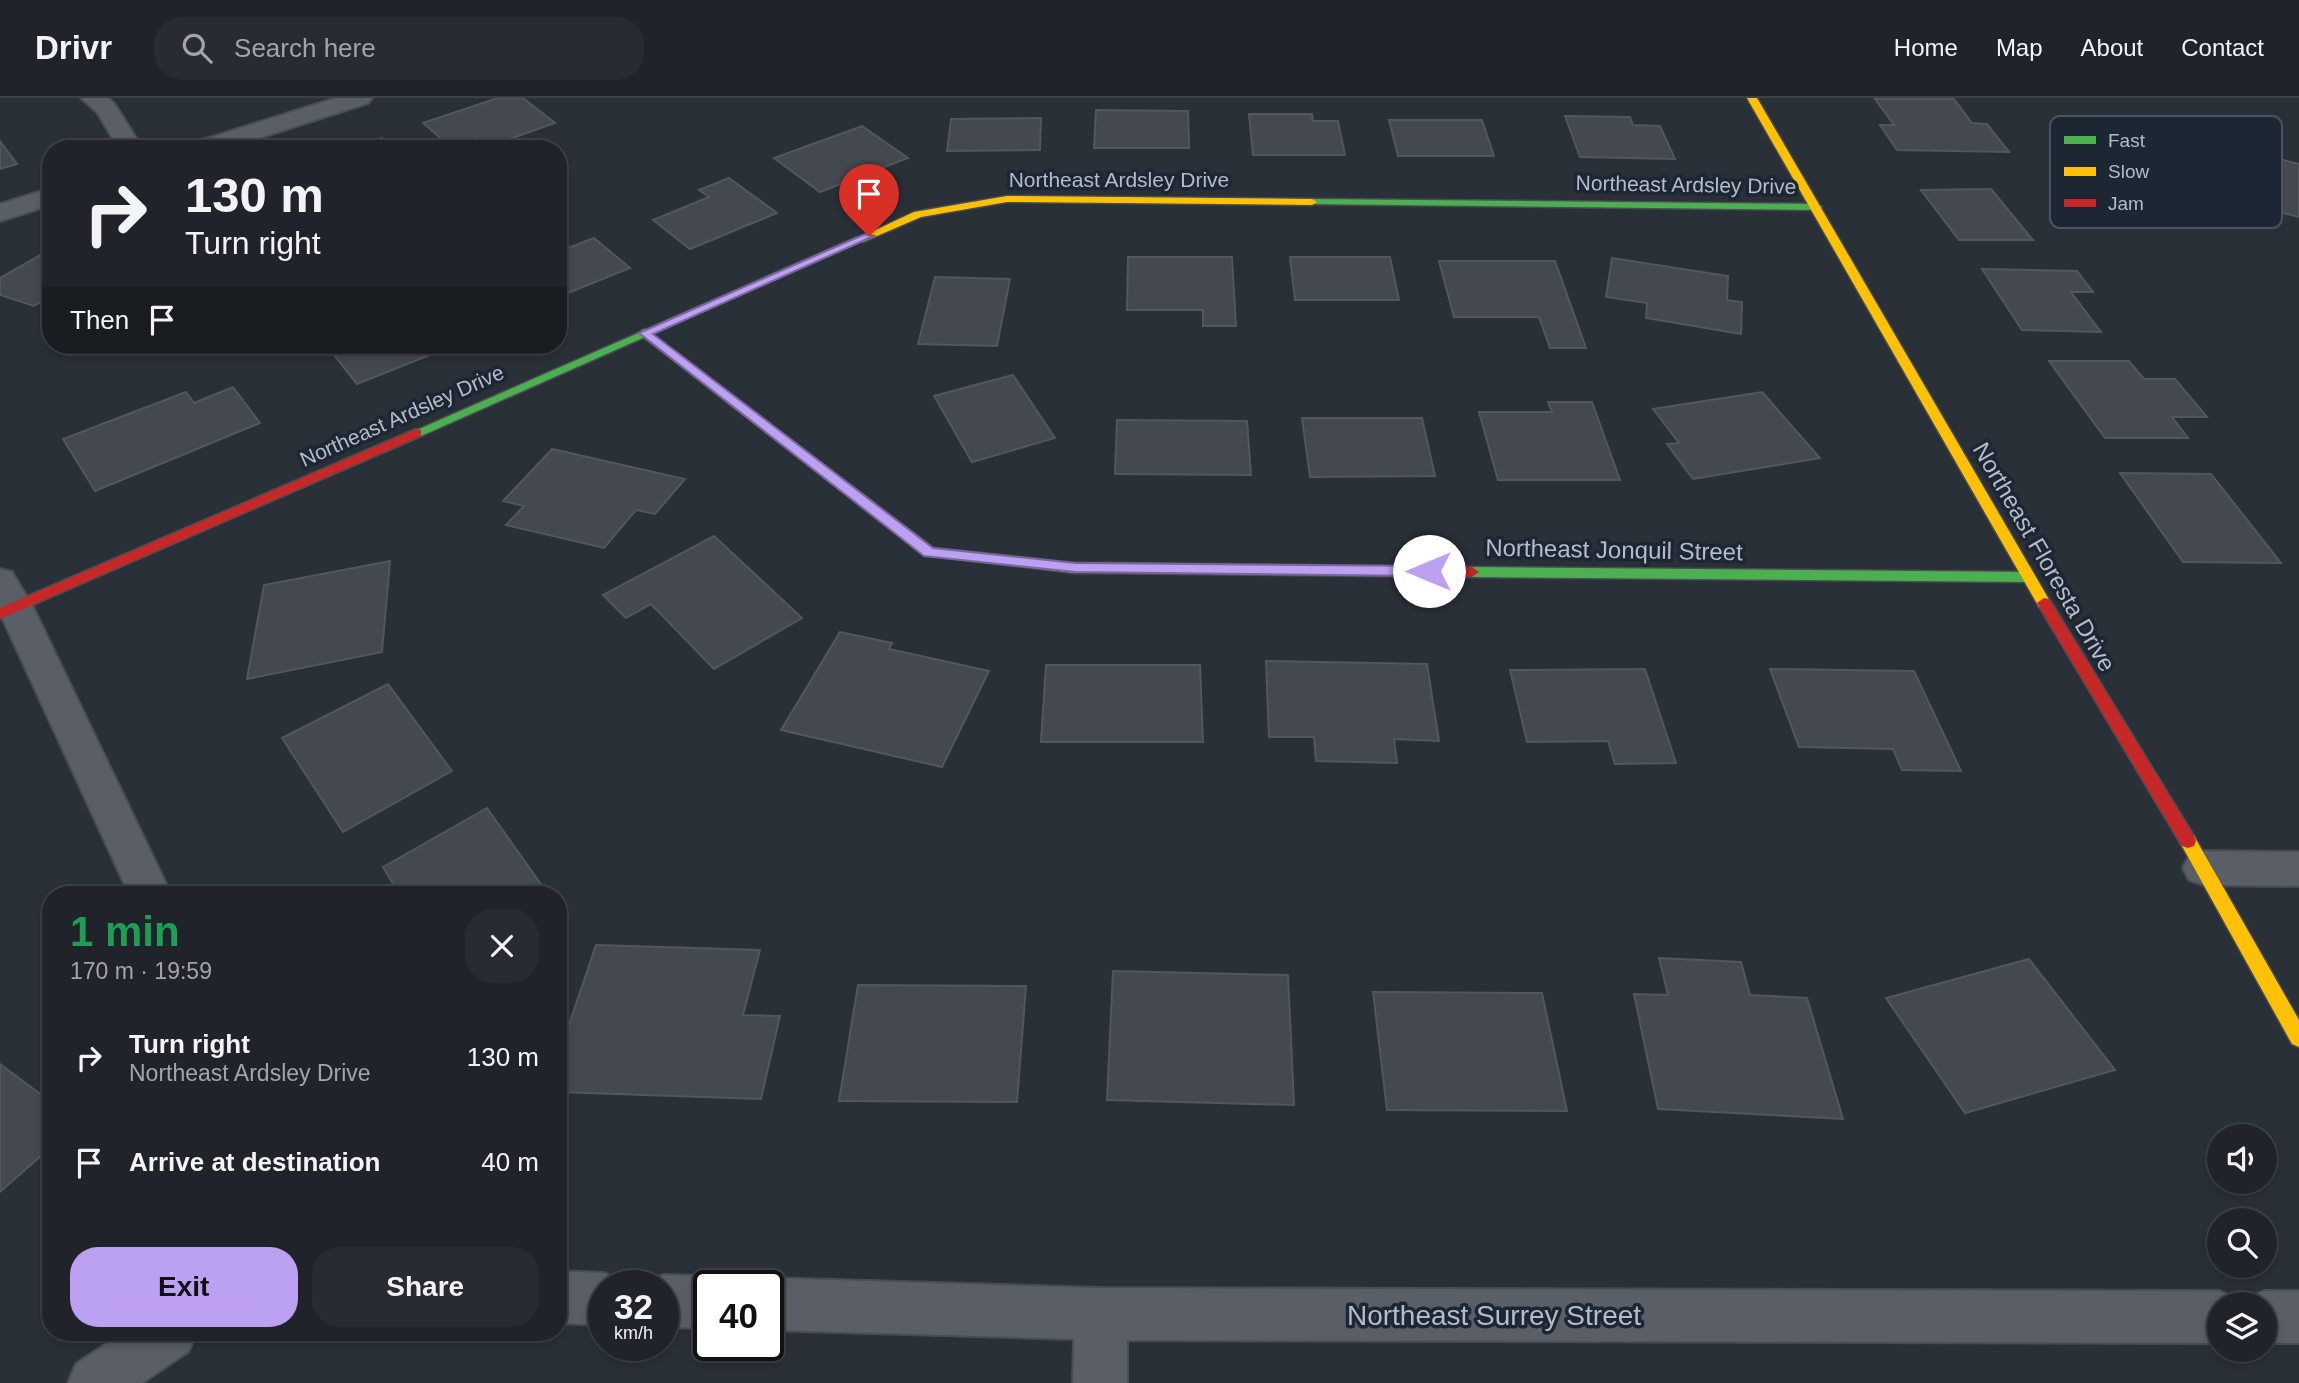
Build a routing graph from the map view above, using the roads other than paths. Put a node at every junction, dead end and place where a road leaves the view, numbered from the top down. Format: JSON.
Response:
{"nodes":[{"id":1,"x":93,"y":98,"type":"edge"},
{"id":2,"x":360,"y":98,"type":"edge"},
{"id":3,"x":1752,"y":98,"type":"edge"},
{"id":4,"x":126,"y":140,"type":"edge"},
{"id":5,"x":227,"y":140,"type":"edge"},
{"id":6,"x":42,"y":199,"type":"edge"},
{"id":7,"x":1818,"y":207,"type":"junction"},
{"id":8,"x":0,"y":213,"type":"edge"},
{"id":9,"x":645,"y":333,"type":"junction"},
{"id":10,"x":2028,"y":578,"type":"junction"},
{"id":11,"x":5,"y":601,"type":"edge"},
{"id":12,"x":2204,"y":868,"type":"junction"},
{"id":13,"x":2299,"y":869,"type":"edge"},
{"id":14,"x":146,"y":886,"type":"edge"},
{"id":15,"x":2299,"y":1038,"type":"edge"},
{"id":16,"x":567,"y":1297,"type":"edge"},
{"id":17,"x":588,"y":1298,"type":"edge"},
{"id":18,"x":784,"y":1304,"type":"edge"},
{"id":19,"x":1101,"y":1314,"type":"junction"},
{"id":20,"x":2207,"y":1317,"type":"edge"},
{"id":21,"x":2277,"y":1317,"type":"edge"},
{"id":22,"x":2299,"y":1317,"type":"edge"},
{"id":23,"x":157,"y":1341,"type":"edge"},
{"id":24,"x":96,"y":1383,"type":"edge"},
{"id":25,"x":1100,"y":1383,"type":"edge"}],
"edges":[{"from":1,"to":4,"type":"street"},
{"from":2,"to":5,"type":"street"},
{"from":3,"to":7,"type":"street","name":"Northeast Floresta Drive"},
{"from":6,"to":8,"type":"street"},
{"from":7,"to":9,"type":"street","name":"Northeast Ardsley Drive"},
{"from":7,"to":10,"type":"street","name":"Northeast Floresta Drive"},
{"from":9,"to":10,"type":"street","name":"Northeast Jonquil Street"},
{"from":9,"to":11,"type":"street","name":"Northeast Ardsley Drive"},
{"from":10,"to":12,"type":"street","name":"Northeast Floresta Drive"},
{"from":11,"to":14,"type":"street"},
{"from":12,"to":13,"type":"street"},
{"from":12,"to":15,"type":"street","name":"Northeast Floresta Drive"},
{"from":16,"to":17,"type":"street"},
{"from":18,"to":19,"type":"street","name":"Northeast Surrey Street"},
{"from":19,"to":20,"type":"street","name":"Northeast Surrey Street"},
{"from":19,"to":25,"type":"street"},
{"from":21,"to":22,"type":"street"},
{"from":23,"to":24,"type":"street"}]}
